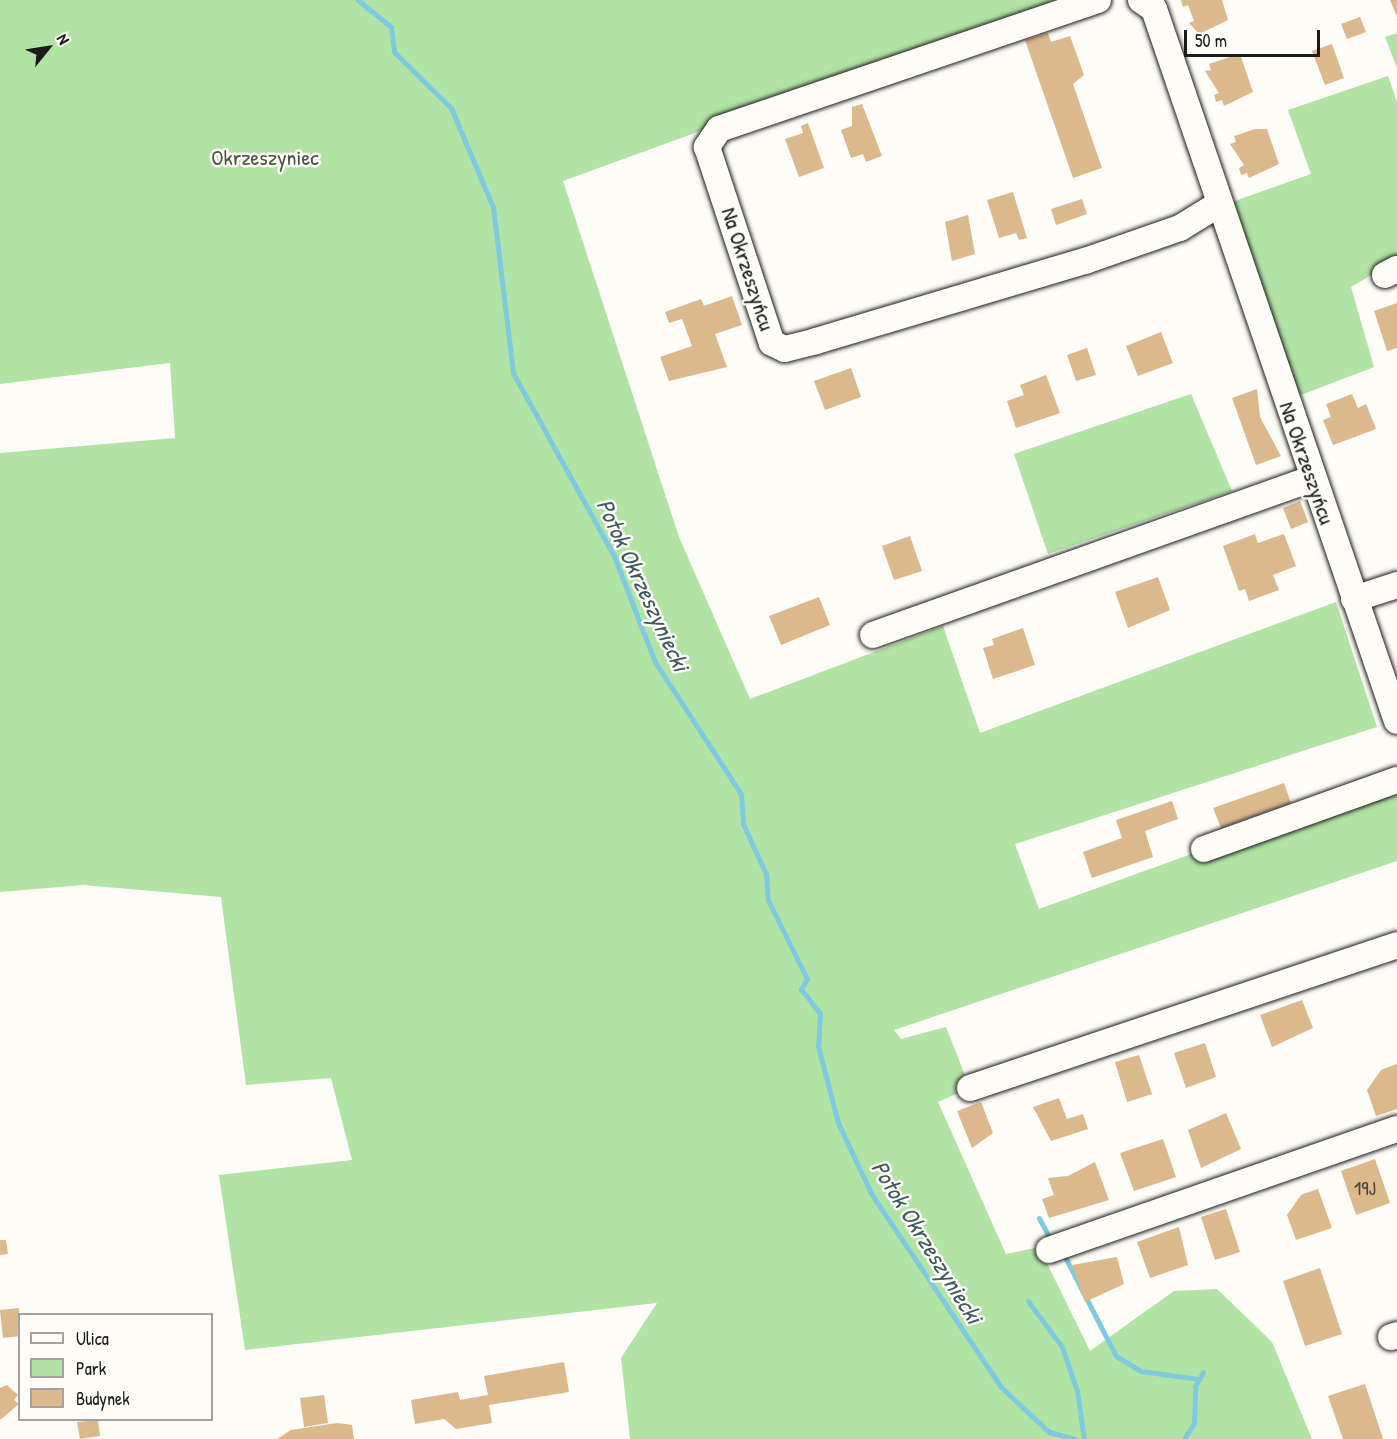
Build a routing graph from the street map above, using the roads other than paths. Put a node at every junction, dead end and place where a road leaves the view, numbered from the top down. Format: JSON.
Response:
{"nodes":[{"id":1,"x":1098,"y":0,"type":"edge"},
{"id":2,"x":1141,"y":0,"type":"edge"},
{"id":3,"x":1220,"y":204,"type":"junction"},
{"id":4,"x":1311,"y":478,"type":"junction"},
{"id":5,"x":1397,"y":585,"type":"edge"},
{"id":6,"x":1354,"y":599,"type":"junction"},
{"id":7,"x":873,"y":635,"type":"dead end"},
{"id":8,"x":1397,"y":721,"type":"edge"},
{"id":9,"x":1397,"y":780,"type":"edge"},
{"id":10,"x":1204,"y":849,"type":"dead end"},
{"id":11,"x":1397,"y":945,"type":"edge"},
{"id":12,"x":970,"y":1088,"type":"dead end"},
{"id":13,"x":1397,"y":1129,"type":"edge"},
{"id":14,"x":1049,"y":1250,"type":"dead end"}],
"edges":[{"from":1,"to":3,"type":"street","name":"Na Okrzeszyńcu"},
{"from":2,"to":3,"type":"street","name":"Na Okrzeszyńcu"},
{"from":3,"to":4,"type":"street","name":"Na Okrzeszyńcu"},
{"from":4,"to":6,"type":"street","name":"Na Okrzeszyńcu"},
{"from":4,"to":7,"type":"street"},
{"from":5,"to":6,"type":"street"},
{"from":6,"to":8,"type":"street","name":"Na Okrzeszyńcu"},
{"from":9,"to":10,"type":"street"},
{"from":11,"to":12,"type":"street"},
{"from":13,"to":14,"type":"street"}]}
